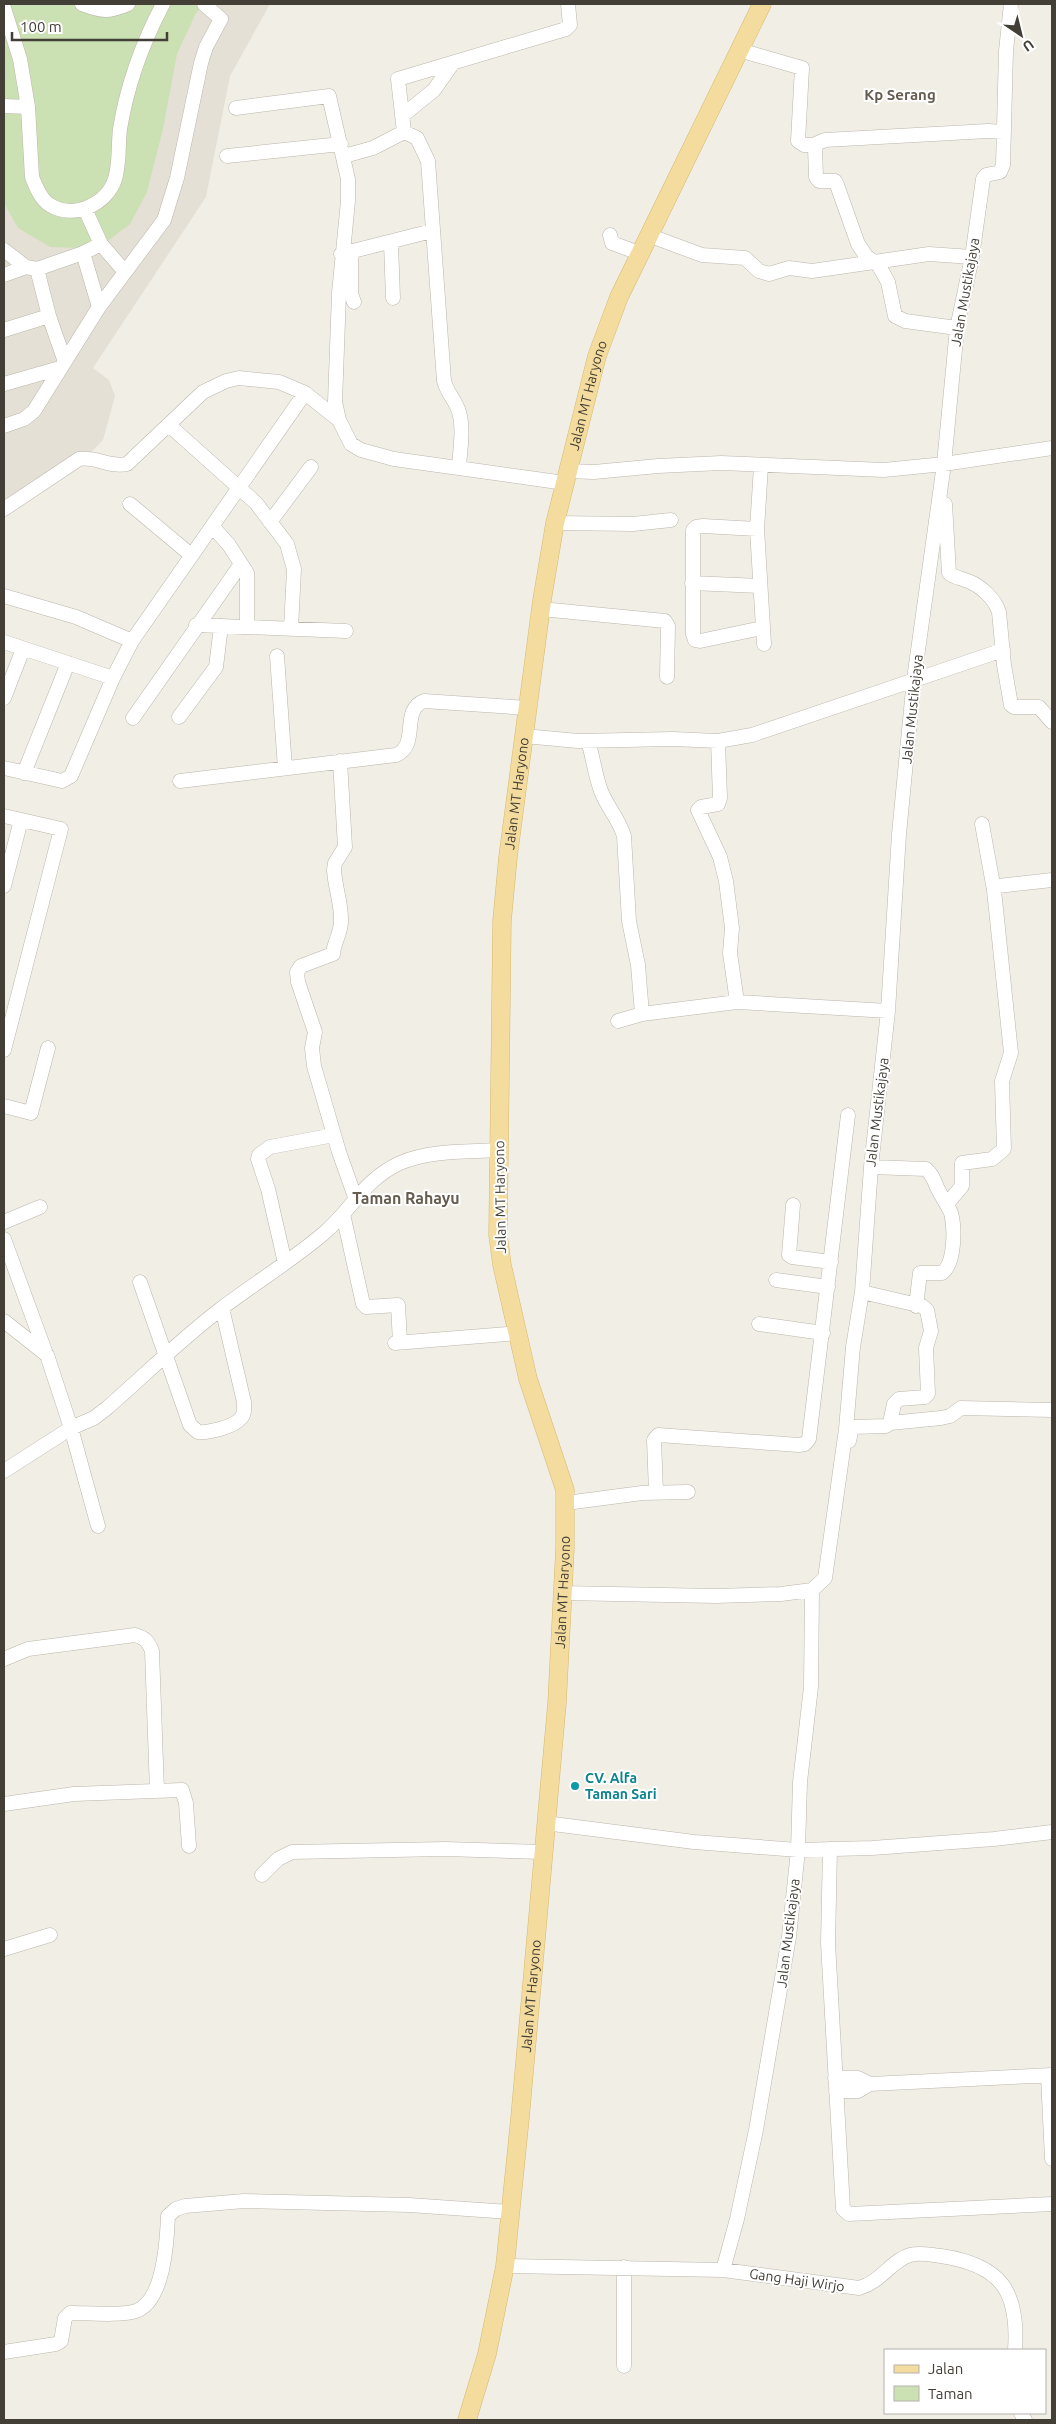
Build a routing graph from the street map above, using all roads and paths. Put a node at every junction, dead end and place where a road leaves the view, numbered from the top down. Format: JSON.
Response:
{"nodes":[{"id":1,"x":82,"y":4,"type":"edge"},
{"id":2,"x":128,"y":4,"type":"edge"},
{"id":3,"x":163,"y":4,"type":"edge"},
{"id":4,"x":204,"y":4,"type":"edge"},
{"id":5,"x":568,"y":4,"type":"edge"},
{"id":6,"x":762,"y":4,"type":"edge"},
{"id":7,"x":1011,"y":4,"type":"edge"},
{"id":8,"x":4,"y":8,"type":"edge"},
{"id":9,"x":739,"y":50,"type":"junction"},
{"id":10,"x":453,"y":63,"type":"junction"},
{"id":11,"x":4,"y":106,"type":"edge"},
{"id":12,"x":28,"y":107,"type":"junction"},
{"id":13,"x":236,"y":108,"type":"dead end"},
{"id":14,"x":402,"y":116,"type":"junction"},
{"id":15,"x":404,"y":132,"type":"junction"},
{"id":16,"x":1003,"y":132,"type":"junction"},
{"id":17,"x":813,"y":144,"type":"junction"},
{"id":18,"x":342,"y":150,"type":"junction"},
{"id":19,"x":227,"y":156,"type":"dead end"},
{"id":20,"x":85,"y":209,"type":"junction"},
{"id":21,"x":432,"y":231,"type":"junction"},
{"id":22,"x":610,"y":235,"type":"dead end"},
{"id":23,"x":648,"y":235,"type":"junction"},
{"id":24,"x":391,"y":242,"type":"junction"},
{"id":25,"x":101,"y":244,"type":"junction"},
{"id":26,"x":4,"y":250,"type":"edge"},
{"id":27,"x":346,"y":252,"type":"junction"},
{"id":28,"x":83,"y":253,"type":"junction"},
{"id":29,"x":639,"y":253,"type":"junction"},
{"id":30,"x":972,"y":257,"type":"junction"},
{"id":31,"x":875,"y":263,"type":"junction"},
{"id":32,"x":32,"y":268,"type":"junction"},
{"id":33,"x":125,"y":272,"type":"junction"},
{"id":34,"x":4,"y":275,"type":"edge"},
{"id":35,"x":393,"y":298,"type":"dead end"},
{"id":36,"x":354,"y":302,"type":"dead end"},
{"id":37,"x":99,"y":307,"type":"junction"},
{"id":38,"x":49,"y":316,"type":"junction"},
{"id":39,"x":957,"y":328,"type":"junction"},
{"id":40,"x":4,"y":330,"type":"edge"},
{"id":41,"x":62,"y":364,"type":"junction"},
{"id":42,"x":4,"y":384,"type":"edge"},
{"id":43,"x":305,"y":393,"type":"junction"},
{"id":44,"x":339,"y":420,"type":"junction"},
{"id":45,"x":4,"y":426,"type":"edge"},
{"id":46,"x":170,"y":426,"type":"junction"},
{"id":47,"x":1052,"y":448,"type":"edge"},
{"id":48,"x":944,"y":464,"type":"junction"},
{"id":49,"x":761,"y":466,"type":"junction"},
{"id":50,"x":311,"y":467,"type":"dead end"},
{"id":51,"x":459,"y":467,"type":"junction"},
{"id":52,"x":566,"y":477,"type":"junction"},
{"id":53,"x":942,"y":483,"type":"junction"},
{"id":54,"x":238,"y":487,"type":"junction"},
{"id":55,"x":130,"y":504,"type":"dead end"},
{"id":56,"x":4,"y":509,"type":"edge"},
{"id":57,"x":671,"y":520,"type":"dead end"},
{"id":58,"x":270,"y":522,"type":"junction"},
{"id":59,"x":555,"y":523,"type":"junction"},
{"id":60,"x":213,"y":527,"type":"junction"},
{"id":61,"x":757,"y":529,"type":"junction"},
{"id":62,"x":191,"y":555,"type":"junction"},
{"id":63,"x":241,"y":564,"type":"junction"},
{"id":64,"x":692,"y":583,"type":"junction"},
{"id":65,"x":760,"y":586,"type":"junction"},
{"id":66,"x":4,"y":596,"type":"edge"},
{"id":67,"x":541,"y":609,"type":"junction"},
{"id":68,"x":196,"y":625,"type":"junction"},
{"id":69,"x":221,"y":626,"type":"junction"},
{"id":70,"x":247,"y":626,"type":"junction"},
{"id":71,"x":762,"y":628,"type":"junction"},
{"id":72,"x":291,"y":629,"type":"junction"},
{"id":73,"x":346,"y":631,"type":"dead end"},
{"id":74,"x":132,"y":641,"type":"junction"},
{"id":75,"x":4,"y":642,"type":"edge"},
{"id":76,"x":764,"y":644,"type":"dead end"},
{"id":77,"x":22,"y":649,"type":"junction"},
{"id":78,"x":1003,"y":650,"type":"junction"},
{"id":79,"x":277,"y":656,"type":"dead end"},
{"id":80,"x":68,"y":663,"type":"junction"},
{"id":81,"x":667,"y":677,"type":"dead end"},
{"id":82,"x":113,"y":678,"type":"junction"},
{"id":83,"x":914,"y":679,"type":"junction"},
{"id":84,"x":4,"y":698,"type":"edge"},
{"id":85,"x":528,"y":708,"type":"junction"},
{"id":86,"x":179,"y":717,"type":"dead end"},
{"id":87,"x":133,"y":718,"type":"dead end"},
{"id":88,"x":1052,"y":722,"type":"edge"},
{"id":89,"x":524,"y":736,"type":"junction"},
{"id":90,"x":588,"y":741,"type":"junction"},
{"id":91,"x":718,"y":741,"type":"junction"},
{"id":92,"x":340,"y":761,"type":"junction"},
{"id":93,"x":4,"y":768,"type":"edge"},
{"id":94,"x":285,"y":768,"type":"junction"},
{"id":95,"x":24,"y":773,"type":"junction"},
{"id":96,"x":180,"y":781,"type":"dead end"},
{"id":97,"x":4,"y":816,"type":"edge"},
{"id":98,"x":21,"y":820,"type":"junction"},
{"id":99,"x":982,"y":824,"type":"dead end"},
{"id":100,"x":1052,"y":880,"type":"edge"},
{"id":101,"x":4,"y":886,"type":"edge"},
{"id":102,"x":994,"y":890,"type":"junction"},
{"id":103,"x":737,"y":1002,"type":"junction"},
{"id":104,"x":888,"y":1011,"type":"junction"},
{"id":105,"x":642,"y":1014,"type":"junction"},
{"id":106,"x":618,"y":1021,"type":"dead end"},
{"id":107,"x":48,"y":1048,"type":"dead end"},
{"id":108,"x":4,"y":1050,"type":"edge"},
{"id":109,"x":4,"y":1106,"type":"edge"},
{"id":110,"x":848,"y":1115,"type":"dead end"},
{"id":111,"x":334,"y":1135,"type":"junction"},
{"id":112,"x":498,"y":1150,"type":"junction"},
{"id":113,"x":870,"y":1167,"type":"junction"},
{"id":114,"x":355,"y":1197,"type":"junction"},
{"id":115,"x":947,"y":1204,"type":"junction"},
{"id":116,"x":793,"y":1205,"type":"dead end"},
{"id":117,"x":40,"y":1207,"type":"dead end"},
{"id":118,"x":343,"y":1214,"type":"junction"},
{"id":119,"x":4,"y":1222,"type":"edge"},
{"id":120,"x":4,"y":1239,"type":"edge"},
{"id":121,"x":285,"y":1262,"type":"junction"},
{"id":122,"x":831,"y":1262,"type":"junction"},
{"id":123,"x":776,"y":1280,"type":"dead end"},
{"id":124,"x":140,"y":1282,"type":"dead end"},
{"id":125,"x":828,"y":1287,"type":"junction"},
{"id":126,"x":862,"y":1292,"type":"junction"},
{"id":127,"x":916,"y":1306,"type":"junction"},
{"id":128,"x":222,"y":1308,"type":"junction"},
{"id":129,"x":4,"y":1321,"type":"edge"},
{"id":130,"x":758,"y":1324,"type":"dead end"},
{"id":131,"x":518,"y":1333,"type":"junction"},
{"id":132,"x":823,"y":1333,"type":"junction"},
{"id":133,"x":47,"y":1354,"type":"junction"},
{"id":134,"x":165,"y":1354,"type":"junction"},
{"id":135,"x":1052,"y":1410,"type":"edge"},
{"id":136,"x":890,"y":1423,"type":"junction"},
{"id":137,"x":71,"y":1428,"type":"junction"},
{"id":138,"x":4,"y":1471,"type":"edge"},
{"id":139,"x":656,"y":1492,"type":"junction"},
{"id":140,"x":688,"y":1492,"type":"dead end"},
{"id":141,"x":566,"y":1502,"type":"junction"},
{"id":142,"x":98,"y":1526,"type":"dead end"},
{"id":143,"x":816,"y":1587,"type":"junction"},
{"id":144,"x":562,"y":1593,"type":"junction"},
{"id":145,"x":4,"y":1659,"type":"edge"},
{"id":146,"x":157,"y":1791,"type":"junction"},
{"id":147,"x":4,"y":1804,"type":"edge"},
{"id":148,"x":546,"y":1824,"type":"junction"},
{"id":149,"x":1052,"y":1832,"type":"edge"},
{"id":150,"x":189,"y":1846,"type":"dead end"},
{"id":151,"x":830,"y":1849,"type":"junction"},
{"id":152,"x":798,"y":1850,"type":"junction"},
{"id":153,"x":543,"y":1852,"type":"junction"},
{"id":154,"x":262,"y":1875,"type":"dead end"},
{"id":155,"x":50,"y":1935,"type":"dead end"},
{"id":156,"x":4,"y":1948,"type":"edge"},
{"id":157,"x":1050,"y":2076,"type":"edge"},
{"id":158,"x":835,"y":2085,"type":"junction"},
{"id":159,"x":1051,"y":2125,"type":"edge"},
{"id":160,"x":1052,"y":2159,"type":"edge"},
{"id":161,"x":1052,"y":2204,"type":"edge"},
{"id":162,"x":510,"y":2212,"type":"junction"},
{"id":163,"x":505,"y":2266,"type":"junction"},
{"id":164,"x":624,"y":2267,"type":"junction"},
{"id":165,"x":723,"y":2270,"type":"junction"},
{"id":166,"x":1015,"y":2349,"type":"edge"},
{"id":167,"x":4,"y":2352,"type":"edge"},
{"id":168,"x":624,"y":2366,"type":"dead end"},
{"id":169,"x":467,"y":2420,"type":"edge"}],
"edges":[{"from":1,"to":2,"type":"street"},
{"from":3,"to":20,"type":"street"},
{"from":4,"to":33,"type":"street"},
{"from":5,"to":10,"type":"street"},
{"from":6,"to":9,"type":"main road","name":"Jalan MT Haryono"},
{"from":7,"to":16,"type":"street","name":"Jalan Mustikajaya"},
{"from":8,"to":12,"type":"street"},
{"from":9,"to":17,"type":"street"},
{"from":9,"to":23,"type":"main road","name":"Jalan MT Haryono"},
{"from":10,"to":14,"type":"street"},
{"from":10,"to":14,"type":"street"},
{"from":11,"to":12,"type":"street"},
{"from":12,"to":20,"type":"street"},
{"from":13,"to":18,"type":"street"},
{"from":14,"to":15,"type":"street"},
{"from":15,"to":18,"type":"street"},
{"from":15,"to":21,"type":"street"},
{"from":16,"to":17,"type":"street"},
{"from":16,"to":30,"type":"street","name":"Jalan Mustikajaya"},
{"from":17,"to":31,"type":"street"},
{"from":18,"to":19,"type":"street"},
{"from":18,"to":27,"type":"street"},
{"from":20,"to":25,"type":"street"},
{"from":21,"to":24,"type":"street"},
{"from":21,"to":51,"type":"street"},
{"from":22,"to":29,"type":"street"},
{"from":23,"to":29,"type":"main road","name":"Jalan MT Haryono"},
{"from":23,"to":31,"type":"street"},
{"from":24,"to":27,"type":"street"},
{"from":24,"to":35,"type":"street"},
{"from":25,"to":28,"type":"street"},
{"from":25,"to":33,"type":"street"},
{"from":26,"to":32,"type":"street"},
{"from":27,"to":36,"type":"street"},
{"from":27,"to":44,"type":"street"},
{"from":28,"to":32,"type":"street"},
{"from":28,"to":37,"type":"street"},
{"from":29,"to":52,"type":"main road","name":"Jalan MT Haryono"},
{"from":30,"to":31,"type":"street"},
{"from":30,"to":39,"type":"street","name":"Jalan Mustikajaya"},
{"from":31,"to":39,"type":"street"},
{"from":32,"to":34,"type":"street"},
{"from":32,"to":38,"type":"street"},
{"from":33,"to":37,"type":"street"},
{"from":37,"to":41,"type":"street"},
{"from":38,"to":40,"type":"street"},
{"from":38,"to":41,"type":"street"},
{"from":39,"to":48,"type":"street","name":"Jalan Mustikajaya"},
{"from":41,"to":42,"type":"street"},
{"from":41,"to":45,"type":"street"},
{"from":43,"to":44,"type":"street"},
{"from":43,"to":46,"type":"street"},
{"from":43,"to":54,"type":"street"},
{"from":44,"to":51,"type":"street"},
{"from":46,"to":54,"type":"street"},
{"from":46,"to":56,"type":"street"},
{"from":47,"to":48,"type":"street"},
{"from":48,"to":49,"type":"street"},
{"from":48,"to":53,"type":"street","name":"Jalan Mustikajaya"},
{"from":49,"to":52,"type":"street"},
{"from":49,"to":61,"type":"street"},
{"from":50,"to":58,"type":"street"},
{"from":51,"to":52,"type":"street"},
{"from":52,"to":59,"type":"main road","name":"Jalan MT Haryono"},
{"from":53,"to":78,"type":"street"},
{"from":53,"to":83,"type":"street","name":"Jalan Mustikajaya"},
{"from":54,"to":58,"type":"street"},
{"from":54,"to":60,"type":"street"},
{"from":55,"to":62,"type":"street"},
{"from":57,"to":59,"type":"street"},
{"from":58,"to":72,"type":"street"},
{"from":59,"to":67,"type":"main road","name":"Jalan MT Haryono"},
{"from":60,"to":62,"type":"street"},
{"from":60,"to":63,"type":"street"},
{"from":61,"to":64,"type":"street"},
{"from":61,"to":65,"type":"street"},
{"from":62,"to":74,"type":"street"},
{"from":63,"to":68,"type":"street"},
{"from":63,"to":70,"type":"street"},
{"from":64,"to":65,"type":"street"},
{"from":64,"to":71,"type":"street"},
{"from":65,"to":71,"type":"street"},
{"from":66,"to":74,"type":"street"},
{"from":67,"to":81,"type":"street"},
{"from":67,"to":85,"type":"main road","name":"Jalan MT Haryono"},
{"from":68,"to":69,"type":"street"},
{"from":68,"to":87,"type":"street"},
{"from":69,"to":70,"type":"street"},
{"from":69,"to":86,"type":"street"},
{"from":70,"to":72,"type":"street"},
{"from":71,"to":76,"type":"street"},
{"from":72,"to":73,"type":"street"},
{"from":74,"to":82,"type":"street"},
{"from":75,"to":77,"type":"street"},
{"from":77,"to":80,"type":"street"},
{"from":77,"to":84,"type":"street"},
{"from":78,"to":83,"type":"street"},
{"from":78,"to":88,"type":"street"},
{"from":79,"to":94,"type":"street"},
{"from":80,"to":82,"type":"street"},
{"from":80,"to":95,"type":"street"},
{"from":82,"to":95,"type":"street"},
{"from":83,"to":91,"type":"street"},
{"from":83,"to":104,"type":"street","name":"Jalan Mustikajaya"},
{"from":85,"to":89,"type":"main road","name":"Jalan MT Haryono"},
{"from":85,"to":92,"type":"street"},
{"from":89,"to":90,"type":"street"},
{"from":89,"to":112,"type":"main road","name":"Jalan MT Haryono"},
{"from":90,"to":91,"type":"street"},
{"from":90,"to":105,"type":"street"},
{"from":91,"to":103,"type":"street"},
{"from":92,"to":94,"type":"street"},
{"from":92,"to":111,"type":"street"},
{"from":93,"to":95,"type":"street"},
{"from":94,"to":96,"type":"street"},
{"from":97,"to":98,"type":"street"},
{"from":98,"to":101,"type":"street"},
{"from":98,"to":108,"type":"street"},
{"from":99,"to":102,"type":"street"},
{"from":100,"to":102,"type":"street"},
{"from":102,"to":115,"type":"street"},
{"from":103,"to":104,"type":"street"},
{"from":103,"to":105,"type":"street"},
{"from":104,"to":113,"type":"street","name":"Jalan Mustikajaya"},
{"from":105,"to":106,"type":"street"},
{"from":107,"to":109,"type":"street"},
{"from":110,"to":122,"type":"street"},
{"from":111,"to":114,"type":"street"},
{"from":111,"to":121,"type":"street"},
{"from":112,"to":114,"type":"street"},
{"from":112,"to":131,"type":"main road","name":"Jalan MT Haryono"},
{"from":113,"to":115,"type":"street"},
{"from":113,"to":126,"type":"street","name":"Jalan Mustikajaya"},
{"from":114,"to":118,"type":"street"},
{"from":115,"to":127,"type":"street"},
{"from":116,"to":122,"type":"street"},
{"from":117,"to":119,"type":"street"},
{"from":118,"to":121,"type":"street"},
{"from":118,"to":131,"type":"street"},
{"from":120,"to":133,"type":"street"},
{"from":121,"to":128,"type":"street"},
{"from":122,"to":125,"type":"street"},
{"from":123,"to":125,"type":"street"},
{"from":124,"to":134,"type":"street"},
{"from":125,"to":132,"type":"street"},
{"from":126,"to":127,"type":"street"},
{"from":126,"to":143,"type":"street","name":"Jalan Mustikajaya"},
{"from":127,"to":136,"type":"street"},
{"from":128,"to":134,"type":"street"},
{"from":128,"to":134,"type":"street"},
{"from":129,"to":133,"type":"street"},
{"from":130,"to":132,"type":"street"},
{"from":131,"to":141,"type":"main road","name":"Jalan MT Haryono"},
{"from":132,"to":139,"type":"street"},
{"from":133,"to":137,"type":"street"},
{"from":134,"to":137,"type":"street"},
{"from":135,"to":136,"type":"street"},
{"from":136,"to":143,"type":"street"},
{"from":137,"to":138,"type":"street"},
{"from":137,"to":142,"type":"street"},
{"from":139,"to":140,"type":"street"},
{"from":139,"to":141,"type":"street"},
{"from":141,"to":144,"type":"main road","name":"Jalan MT Haryono"},
{"from":143,"to":144,"type":"street"},
{"from":143,"to":152,"type":"street","name":"Jalan Mustikajaya"},
{"from":144,"to":148,"type":"main road","name":"Jalan MT Haryono"},
{"from":145,"to":146,"type":"street"},
{"from":146,"to":147,"type":"street"},
{"from":146,"to":150,"type":"street"},
{"from":148,"to":152,"type":"street"},
{"from":148,"to":153,"type":"main road","name":"Jalan MT Haryono"},
{"from":149,"to":151,"type":"street"},
{"from":151,"to":152,"type":"street"},
{"from":151,"to":158,"type":"street"},
{"from":152,"to":165,"type":"street","name":"Jalan Mustikajaya"},
{"from":153,"to":154,"type":"street"},
{"from":153,"to":162,"type":"main road","name":"Jalan MT Haryono"},
{"from":155,"to":156,"type":"street"},
{"from":157,"to":158,"type":"street"},
{"from":157,"to":159,"type":"street"},
{"from":158,"to":161,"type":"street"},
{"from":159,"to":160,"type":"street"},
{"from":162,"to":163,"type":"main road","name":"Jalan MT Haryono"},
{"from":162,"to":167,"type":"street"},
{"from":163,"to":164,"type":"street","name":"Gang Haji Wirjo"},
{"from":163,"to":169,"type":"main road","name":"Jalan MT Haryono"},
{"from":164,"to":165,"type":"street","name":"Gang Haji Wirjo"},
{"from":164,"to":168,"type":"street"},
{"from":165,"to":166,"type":"street","name":"Gang Haji Wirjo"}]}
